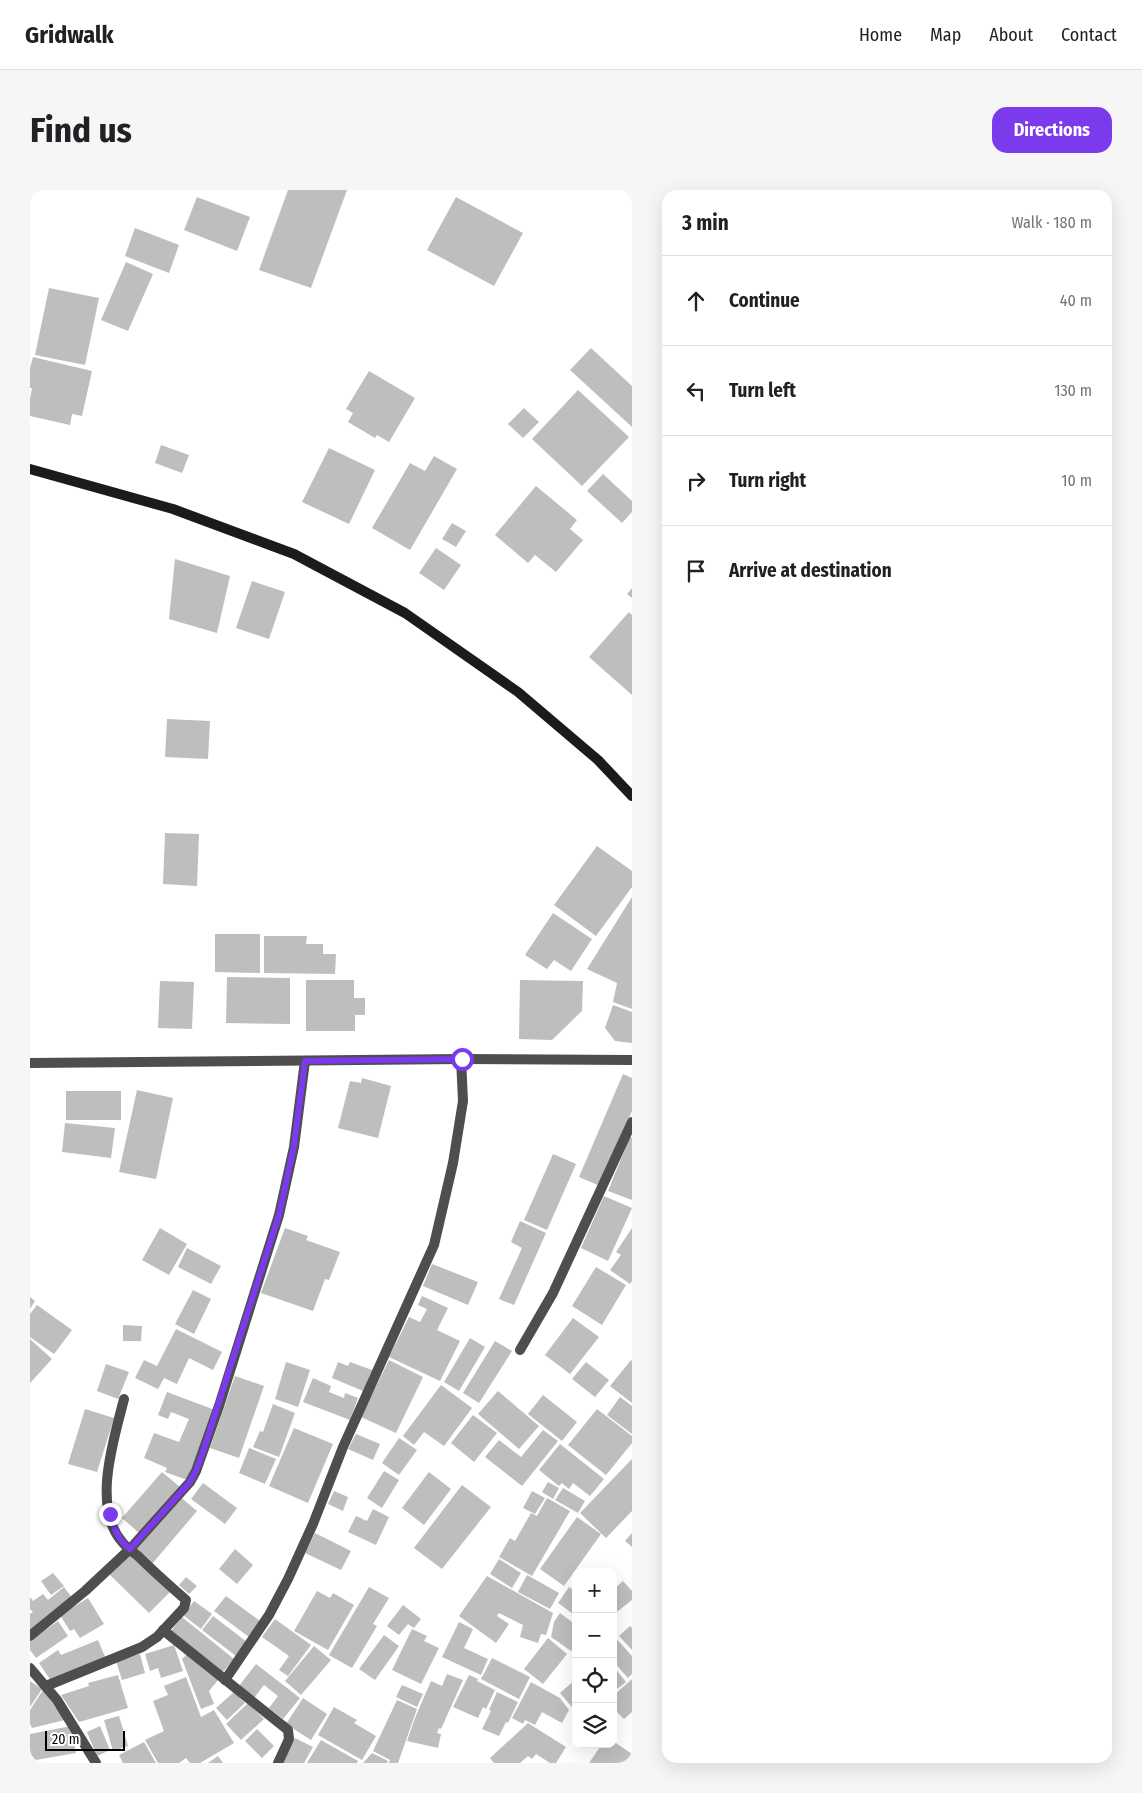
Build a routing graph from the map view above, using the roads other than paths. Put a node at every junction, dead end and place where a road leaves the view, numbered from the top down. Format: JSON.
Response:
{"nodes":[{"id":1,"x":30,"y":469,"type":"edge"},
{"id":2,"x":632,"y":796,"type":"edge"},
{"id":3,"x":462,"y":1059,"type":"junction"},
{"id":4,"x":632,"y":1060,"type":"edge"},
{"id":5,"x":305,"y":1061,"type":"junction"},
{"id":6,"x":30,"y":1063,"type":"edge"},
{"id":7,"x":632,"y":1122,"type":"edge"},
{"id":8,"x":520,"y":1350,"type":"dead end"},
{"id":9,"x":124,"y":1399,"type":"dead end"},
{"id":10,"x":130,"y":1549,"type":"junction"},
{"id":11,"x":163,"y":1630,"type":"junction"},
{"id":12,"x":30,"y":1636,"type":"edge"},
{"id":13,"x":30,"y":1668,"type":"edge"},
{"id":14,"x":225,"y":1680,"type":"junction"},
{"id":15,"x":46,"y":1686,"type":"junction"},
{"id":16,"x":96,"y":1763,"type":"edge"},
{"id":17,"x":278,"y":1763,"type":"edge"}],
"edges":[{"from":1,"to":2,"type":"street"},
{"from":3,"to":4,"type":"street"},
{"from":3,"to":5,"type":"street"},
{"from":3,"to":14,"type":"street"},
{"from":5,"to":6,"type":"street"},
{"from":5,"to":10,"type":"street"},
{"from":7,"to":8,"type":"street"},
{"from":9,"to":10,"type":"street"},
{"from":10,"to":11,"type":"street"},
{"from":10,"to":12,"type":"street"},
{"from":11,"to":14,"type":"street"},
{"from":11,"to":15,"type":"street"},
{"from":13,"to":15,"type":"street"},
{"from":14,"to":17,"type":"street"},
{"from":15,"to":16,"type":"street"}]}
